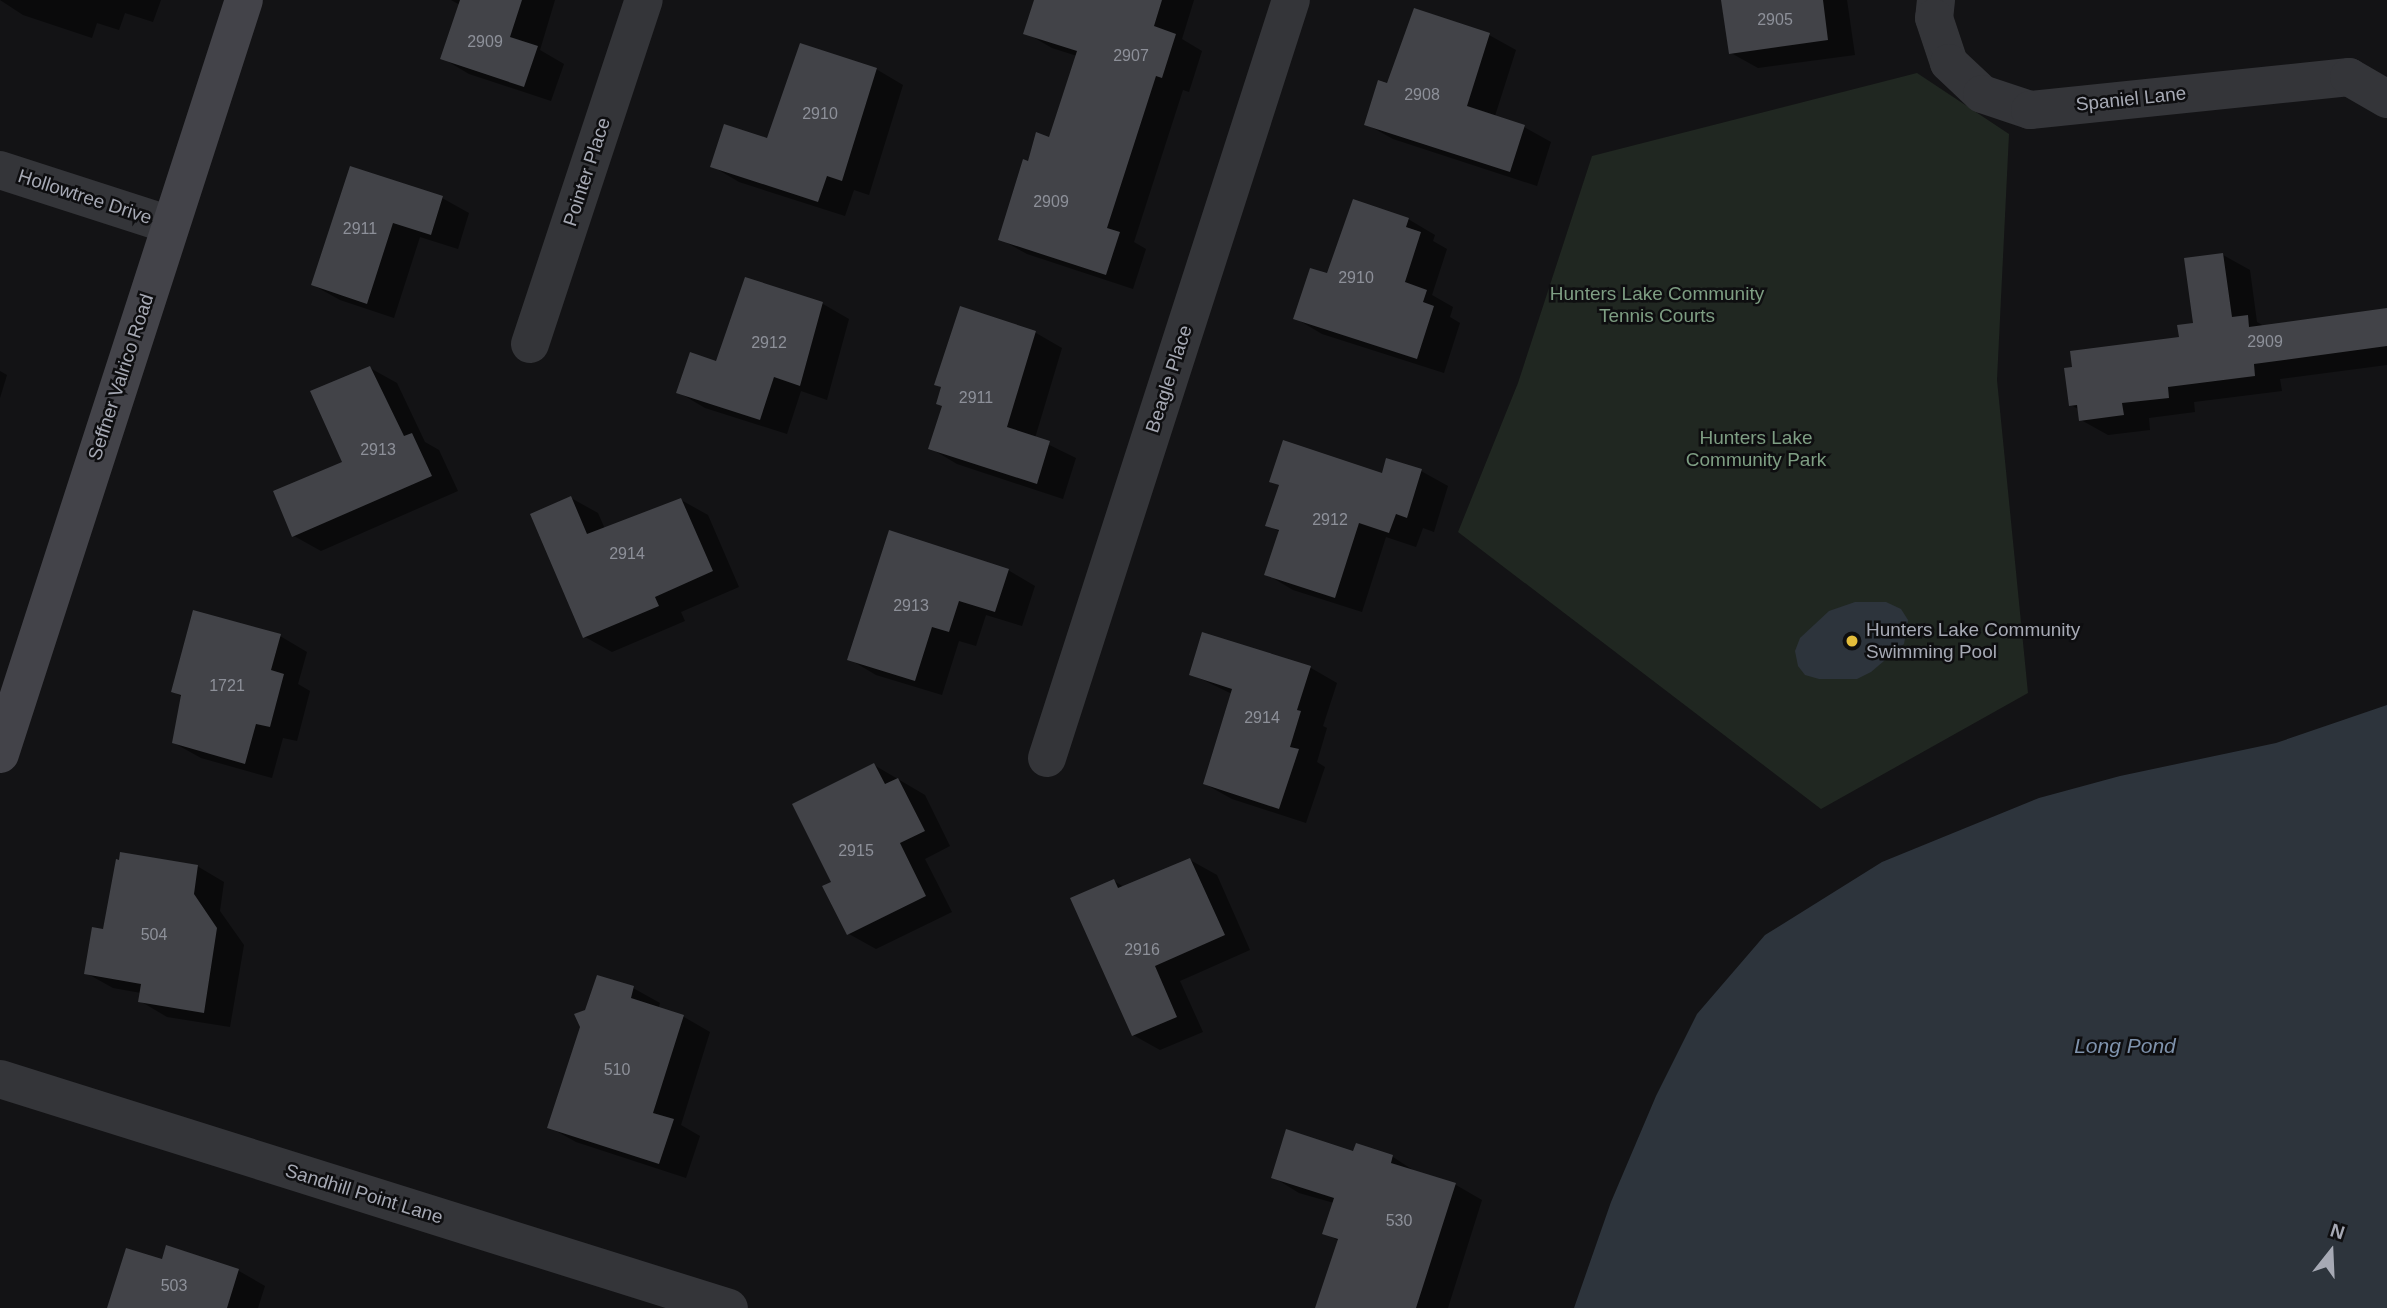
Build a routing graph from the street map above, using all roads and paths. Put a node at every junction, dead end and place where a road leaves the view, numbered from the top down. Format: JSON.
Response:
{"nodes":[{"id":1,"x":244,"y":0,"type":"edge"},
{"id":2,"x":644,"y":0,"type":"edge"},
{"id":3,"x":1292,"y":0,"type":"edge"},
{"id":4,"x":1936,"y":0,"type":"edge"},
{"id":5,"x":2387,"y":99,"type":"edge"},
{"id":6,"x":0,"y":170,"type":"edge"},
{"id":7,"x":170,"y":225,"type":"junction"},
{"id":8,"x":530,"y":344,"type":"dead end"},
{"id":9,"x":0,"y":754,"type":"edge"},
{"id":10,"x":1046,"y":758,"type":"dead end"},
{"id":11,"x":0,"y":1079,"type":"edge"},
{"id":12,"x":729,"y":1308,"type":"edge"}],
"edges":[{"from":1,"to":7,"type":"street","name":"Seffner Valrico Road"},
{"from":2,"to":8,"type":"street","name":"Pointer Place"},
{"from":3,"to":10,"type":"street","name":"Beagle Place"},
{"from":4,"to":5,"type":"street","name":"Spaniel Lane"},
{"from":6,"to":7,"type":"street","name":"Hollowtree Drive"},
{"from":7,"to":9,"type":"street","name":"Seffner Valrico Road"},
{"from":11,"to":12,"type":"street","name":"Sandhill Point Lane"}]}
